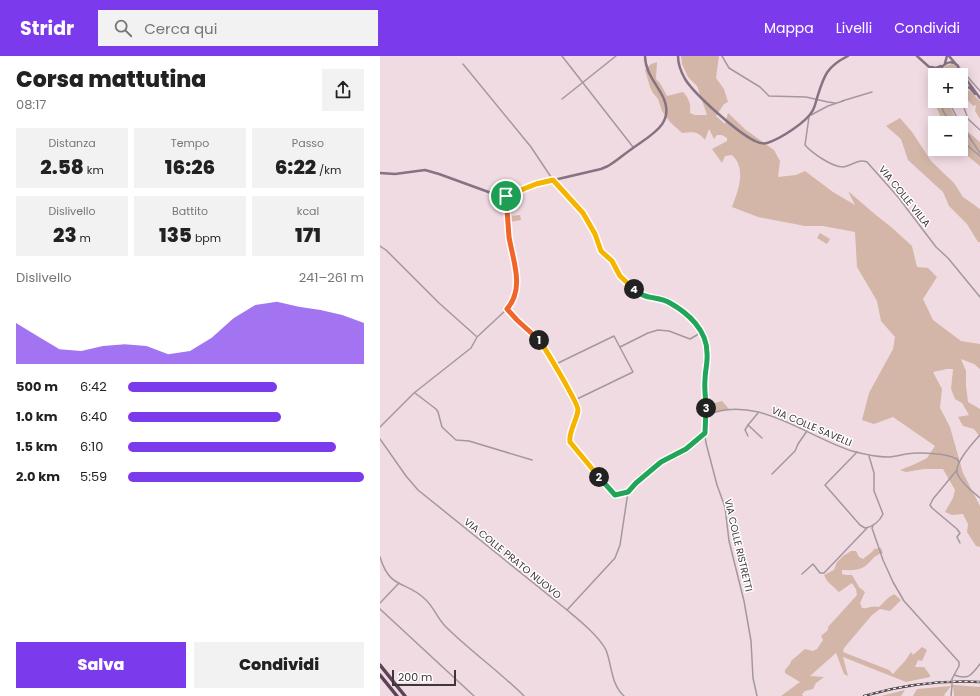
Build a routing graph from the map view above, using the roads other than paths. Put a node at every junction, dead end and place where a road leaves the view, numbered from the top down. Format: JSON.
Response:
{"nodes":[{"id":1,"x":562,"y":56,"type":"edge"},
{"id":2,"x":616,"y":56,"type":"edge"},
{"id":3,"x":645,"y":56,"type":"edge"},
{"id":4,"x":678,"y":56,"type":"edge"},
{"id":5,"x":722,"y":56,"type":"edge"},
{"id":6,"x":848,"y":56,"type":"edge"},
{"id":7,"x":918,"y":56,"type":"edge"},
{"id":8,"x":948,"y":56,"type":"edge"},
{"id":9,"x":463,"y":64,"type":"dead end"},
{"id":10,"x":944,"y":64,"type":"junction"},
{"id":11,"x":955,"y":64,"type":"junction"},
{"id":12,"x":929,"y":66,"type":"joint"},
{"id":13,"x":958,"y":66,"type":"joint"},
{"id":14,"x":941,"y":68,"type":"edge"},
{"id":15,"x":968,"y":83,"type":"edge"},
{"id":16,"x":582,"y":84,"type":"junction"},
{"id":17,"x":968,"y":88,"type":"edge"},
{"id":18,"x":980,"y":91,"type":"edge"},
{"id":19,"x":872,"y":92,"type":"dead end"},
{"id":20,"x":980,"y":98,"type":"edge"},
{"id":21,"x":562,"y":99,"type":"dead end"},
{"id":22,"x":817,"y":100,"type":"junction"},
{"id":23,"x":842,"y":101,"type":"junction"},
{"id":24,"x":964,"y":108,"type":"edge"},
{"id":25,"x":809,"y":116,"type":"junction"},
{"id":26,"x":980,"y":130,"type":"edge"},
{"id":27,"x":968,"y":136,"type":"edge"},
{"id":28,"x":968,"y":146,"type":"edge"},
{"id":29,"x":634,"y":148,"type":"junction"},
{"id":30,"x":980,"y":153,"type":"edge"},
{"id":31,"x":980,"y":156,"type":"edge"},
{"id":32,"x":380,"y":173,"type":"edge"},
{"id":33,"x":553,"y":180,"type":"junction"},
{"id":34,"x":506,"y":196,"type":"junction"},
{"id":35,"x":380,"y":246,"type":"edge"},
{"id":36,"x":980,"y":297,"type":"edge"},
{"id":37,"x":507,"y":309,"type":"junction"},
{"id":38,"x":701,"y":331,"type":"junction"},
{"id":39,"x":477,"y":337,"type":"junction"},
{"id":40,"x":620,"y":347,"type":"junction"},
{"id":41,"x":554,"y":366,"type":"junction"},
{"id":42,"x":414,"y":393,"type":"junction"},
{"id":43,"x":575,"y":400,"type":"junction"},
{"id":44,"x":758,"y":412,"type":"junction"},
{"id":45,"x":706,"y":416,"type":"junction"},
{"id":46,"x":748,"y":426,"type":"junction"},
{"id":47,"x":380,"y":427,"type":"edge"},
{"id":48,"x":807,"y":431,"type":"junction"},
{"id":49,"x":705,"y":433,"type":"junction"},
{"id":50,"x":980,"y":435,"type":"edge"},
{"id":51,"x":748,"y":436,"type":"dead end"},
{"id":52,"x":762,"y":438,"type":"dead end"},
{"id":53,"x":380,"y":439,"type":"edge"},
{"id":54,"x":857,"y":452,"type":"junction"},
{"id":55,"x":869,"y":455,"type":"junction"},
{"id":56,"x":532,"y":460,"type":"dead end"},
{"id":57,"x":959,"y":462,"type":"junction"},
{"id":58,"x":957,"y":470,"type":"junction"},
{"id":59,"x":772,"y":474,"type":"dead end"},
{"id":60,"x":628,"y":492,"type":"junction"},
{"id":61,"x":980,"y":498,"type":"edge"},
{"id":62,"x":874,"y":525,"type":"junction"},
{"id":63,"x":867,"y":528,"type":"junction"},
{"id":64,"x":960,"y":543,"type":"dead end"},
{"id":65,"x":380,"y":557,"type":"edge"},
{"id":66,"x":802,"y":574,"type":"dead end"},
{"id":67,"x":399,"y":583,"type":"junction"},
{"id":68,"x":380,"y":603,"type":"edge"},
{"id":69,"x":380,"y":609,"type":"edge"},
{"id":70,"x":567,"y":610,"type":"junction"},
{"id":71,"x":980,"y":664,"type":"edge"},
{"id":72,"x":380,"y":665,"type":"edge"},
{"id":73,"x":380,"y":675,"type":"edge"},
{"id":74,"x":954,"y":675,"type":"junction"},
{"id":75,"x":397,"y":696,"type":"edge"},
{"id":76,"x":405,"y":696,"type":"edge"},
{"id":77,"x":474,"y":696,"type":"edge"},
{"id":78,"x":524,"y":696,"type":"edge"},
{"id":79,"x":624,"y":696,"type":"edge"},
{"id":80,"x":757,"y":696,"type":"edge"},
{"id":81,"x":951,"y":696,"type":"edge"}],
"edges":[{"from":1,"to":16,"type":"street"},
{"from":2,"to":16,"type":"street"},
{"from":3,"to":29,"type":"street"},
{"from":4,"to":25,"type":"street"},
{"from":5,"to":22,"type":"street"},
{"from":6,"to":22,"type":"street"},
{"from":7,"to":12,"type":"street"},
{"from":8,"to":10,"type":"street"},
{"from":8,"to":11,"type":"street"},
{"from":9,"to":33,"type":"street","name":"VIA COLLE RISTRETTI"},
{"from":10,"to":11,"type":"street"},
{"from":10,"to":12,"type":"street"},
{"from":10,"to":14,"type":"street"},
{"from":11,"to":13,"type":"street"},
{"from":13,"to":18,"type":"street"},
{"from":15,"to":20,"type":"street"},
{"from":16,"to":21,"type":"street"},
{"from":16,"to":29,"type":"street"},
{"from":17,"to":20,"type":"street"},
{"from":19,"to":23,"type":"street"},
{"from":22,"to":23,"type":"street"},
{"from":22,"to":25,"type":"street"},
{"from":23,"to":25,"type":"street"},
{"from":24,"to":26,"type":"street"},
{"from":25,"to":36,"type":"street","name":"VIA COLLE VILLA"},
{"from":27,"to":30,"type":"street"},
{"from":28,"to":31,"type":"street"},
{"from":29,"to":33,"type":"street"},
{"from":32,"to":34,"type":"street"},
{"from":33,"to":34,"type":"street"},
{"from":33,"to":38,"type":"street","name":"VIA COLLE RISTRETTI"},
{"from":34,"to":37,"type":"street"},
{"from":35,"to":39,"type":"street"},
{"from":37,"to":39,"type":"street"},
{"from":37,"to":41,"type":"street"},
{"from":38,"to":40,"type":"street"},
{"from":38,"to":45,"type":"street","name":"VIA COLLE RISTRETTI"},
{"from":39,"to":42,"type":"street"},
{"from":40,"to":41,"type":"street"},
{"from":40,"to":43,"type":"street"},
{"from":41,"to":43,"type":"street"},
{"from":42,"to":47,"type":"street"},
{"from":42,"to":56,"type":"street"},
{"from":43,"to":60,"type":"street"},
{"from":44,"to":45,"type":"street","name":"VIA COLLE SAVELLI"},
{"from":44,"to":46,"type":"street"},
{"from":44,"to":48,"type":"street","name":"VIA COLLE SAVELLI"},
{"from":45,"to":49,"type":"street","name":"VIA COLLE RISTRETTI"},
{"from":46,"to":51,"type":"street"},
{"from":46,"to":52,"type":"street"},
{"from":48,"to":54,"type":"street","name":"VIA COLLE SAVELLI"},
{"from":48,"to":59,"type":"street"},
{"from":49,"to":60,"type":"street"},
{"from":49,"to":80,"type":"street","name":"VIA COLLE RISTRETTI"},
{"from":50,"to":57,"type":"street"},
{"from":53,"to":70,"type":"street","name":"VIA COLLE PRATO NUOVO"},
{"from":54,"to":55,"type":"street","name":"VIA COLLE SAVELLI"},
{"from":54,"to":63,"type":"street"},
{"from":55,"to":57,"type":"street","name":"VIA COLLE SAVELLI"},
{"from":55,"to":62,"type":"street"},
{"from":57,"to":58,"type":"street"},
{"from":58,"to":61,"type":"street"},
{"from":58,"to":64,"type":"street"},
{"from":60,"to":70,"type":"street"},
{"from":62,"to":63,"type":"street"},
{"from":62,"to":74,"type":"street"},
{"from":63,"to":66,"type":"street"},
{"from":65,"to":67,"type":"street"},
{"from":67,"to":68,"type":"street"},
{"from":67,"to":78,"type":"street"},
{"from":69,"to":77,"type":"street"},
{"from":70,"to":79,"type":"street","name":"VIA COLLE PRATO NUOVO"},
{"from":71,"to":74,"type":"street"},
{"from":72,"to":76,"type":"highway"},
{"from":73,"to":75,"type":"highway"},
{"from":74,"to":81,"type":"street","bridge":true}]}
